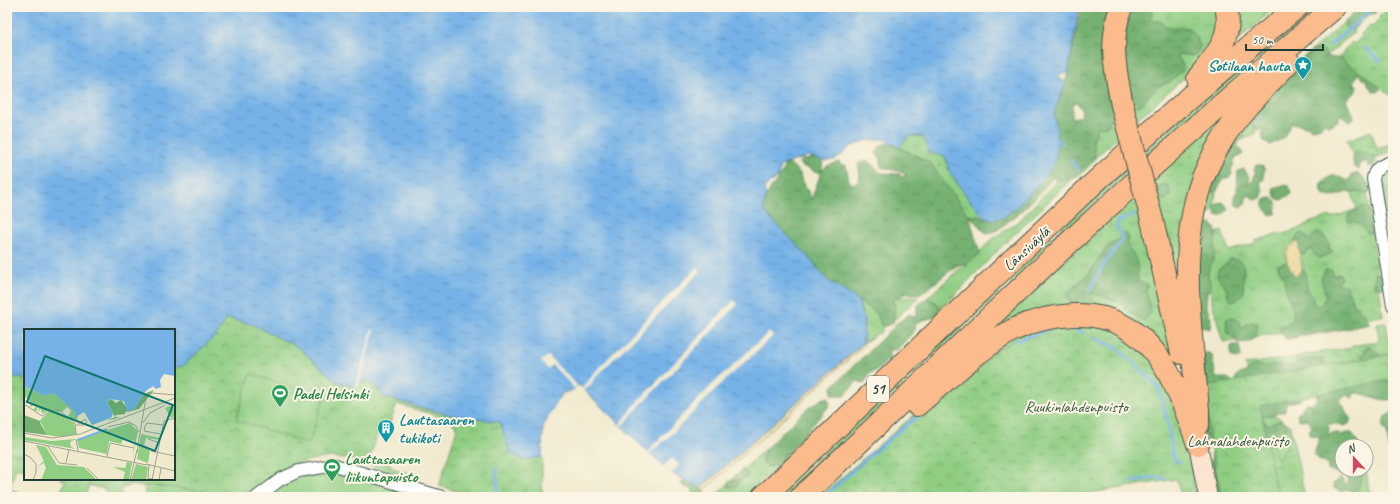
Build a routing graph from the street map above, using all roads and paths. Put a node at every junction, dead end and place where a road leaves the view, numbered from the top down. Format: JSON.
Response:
{"nodes":[{"id":1,"x":1121,"y":7,"type":"edge"},
{"id":2,"x":1226,"y":7,"type":"edge"},
{"id":3,"x":1297,"y":7,"type":"edge"},
{"id":4,"x":1336,"y":7,"type":"edge"},
{"id":5,"x":1147,"y":136,"type":"junction"},
{"id":6,"x":1393,"y":161,"type":"edge"},
{"id":7,"x":1393,"y":305,"type":"edge"},
{"id":8,"x":1198,"y":444,"type":"junction"},
{"id":9,"x":807,"y":491,"type":"edge"},
{"id":10,"x":257,"y":497,"type":"edge"},
{"id":11,"x":442,"y":497,"type":"edge"},
{"id":12,"x":763,"y":497,"type":"edge"},
{"id":13,"x":1208,"y":497,"type":"edge"}],
"edges":[{"from":1,"to":8,"type":"highway","bridge":true},
{"from":2,"to":5,"type":"highway"},
{"from":3,"to":5,"type":"highway","name":"Länsiväylä","number":"51"},
{"from":4,"to":8,"type":"highway"},
{"from":4,"to":9,"type":"highway","name":"Länsiväylä","number":"51"},
{"from":5,"to":12,"type":"highway","name":"Länsiväylä","number":"51"},
{"from":6,"to":7,"type":"street"},
{"from":8,"to":9,"type":"highway"},
{"from":8,"to":13,"type":"main road"},
{"from":10,"to":11,"type":"street"}]}
